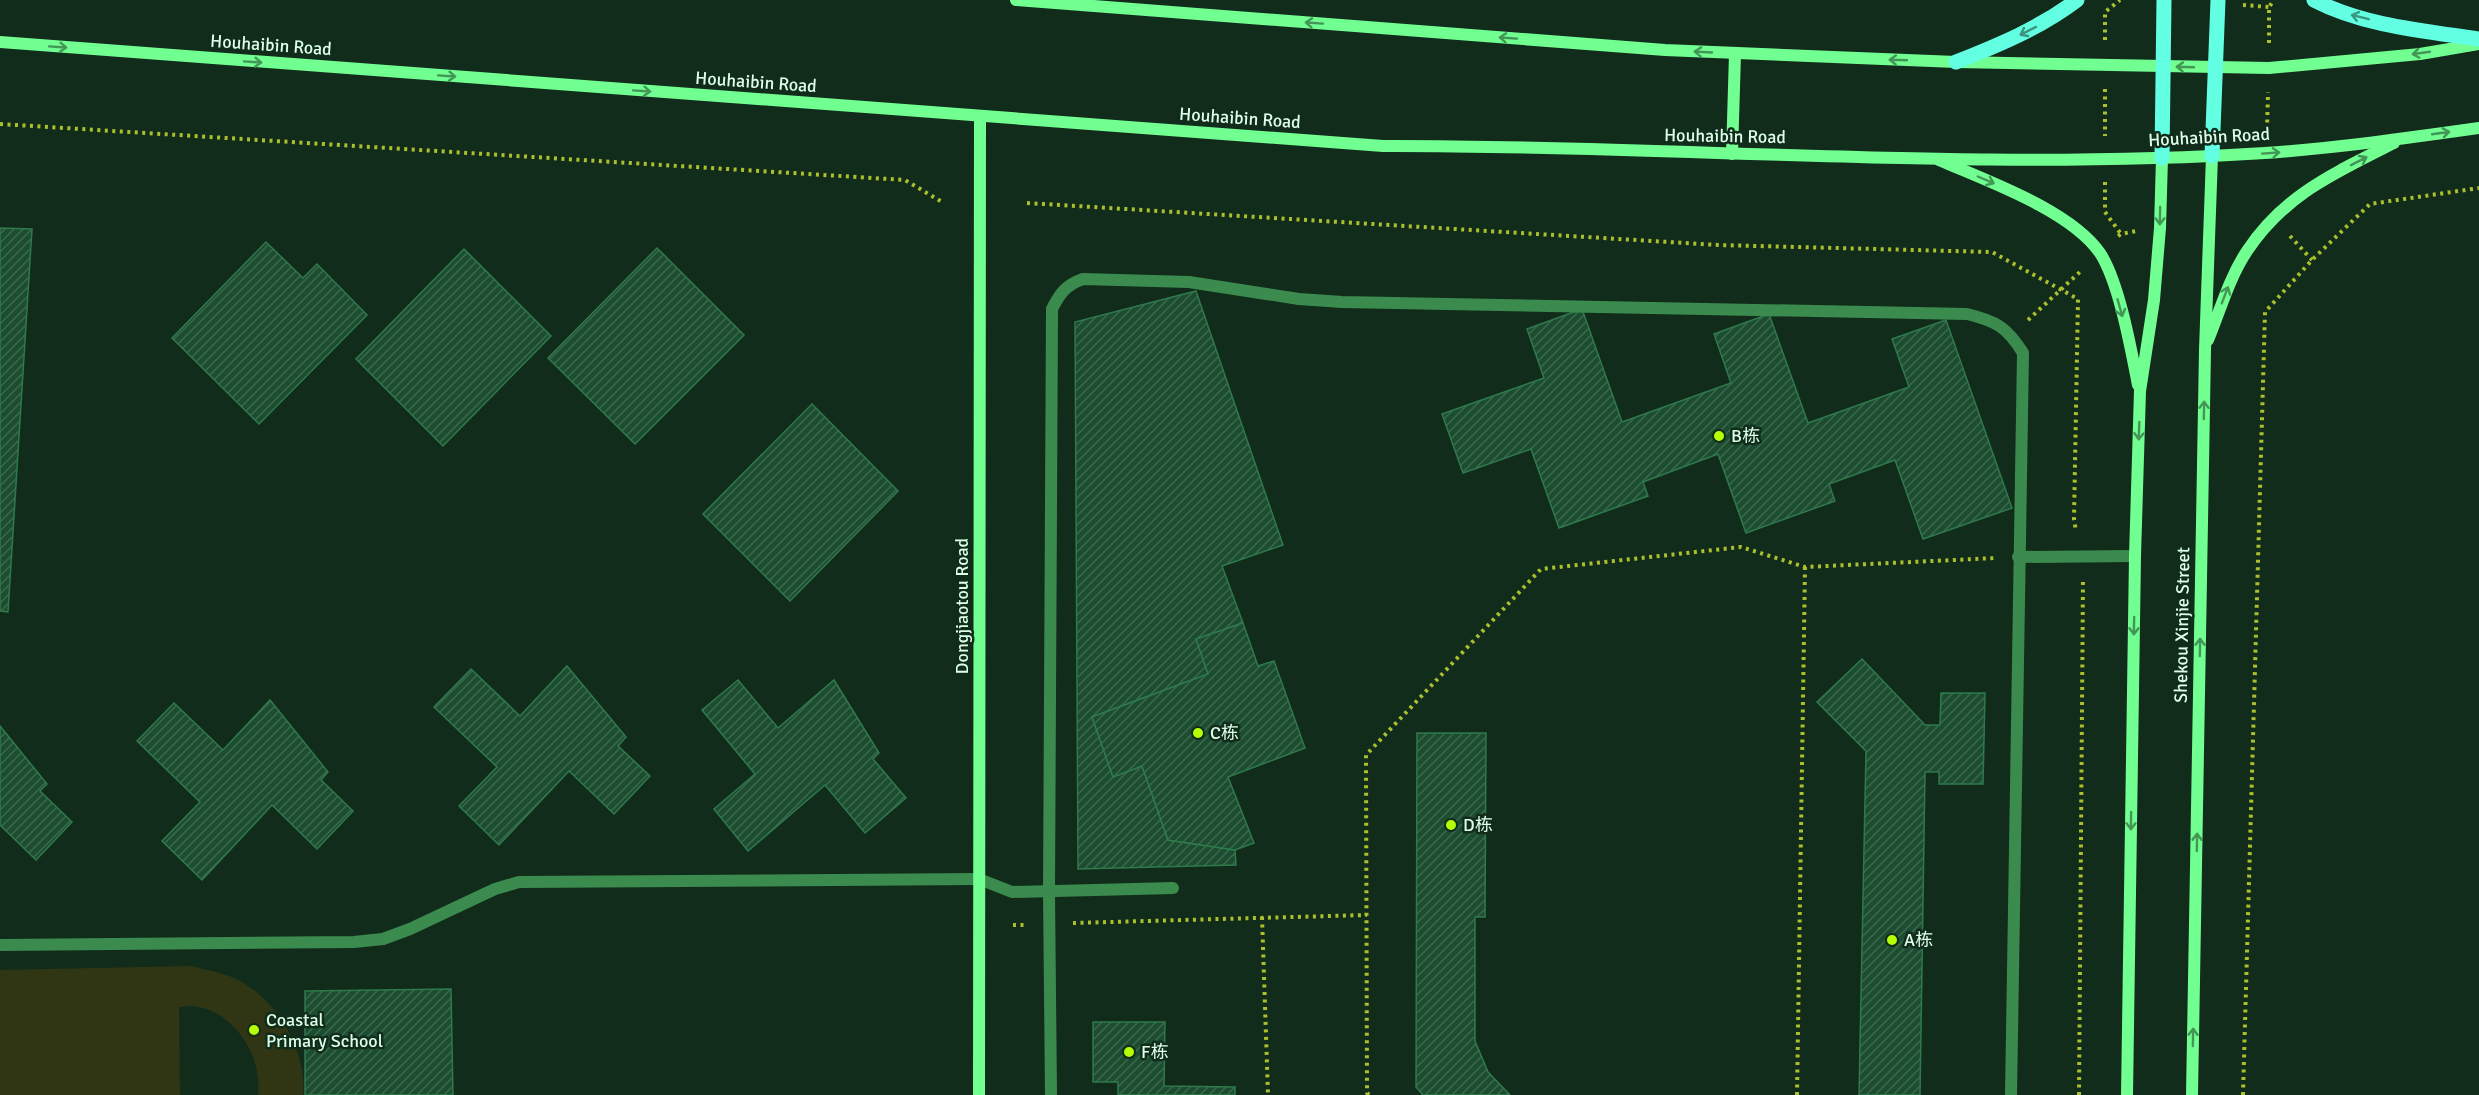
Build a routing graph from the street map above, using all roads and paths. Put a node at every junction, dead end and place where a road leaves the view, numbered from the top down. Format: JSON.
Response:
{"nodes":[{"id":1,"x":1016,"y":0,"type":"edge"},
{"id":2,"x":2077,"y":0,"type":"edge"},
{"id":3,"x":2120,"y":0,"type":"edge"},
{"id":4,"x":2164,"y":0,"type":"edge"},
{"id":5,"x":2218,"y":0,"type":"edge"},
{"id":6,"x":2274,"y":0,"type":"edge"},
{"id":7,"x":2314,"y":0,"type":"edge"},
{"id":8,"x":2479,"y":39,"type":"edge"},
{"id":9,"x":0,"y":42,"type":"edge"},
{"id":10,"x":2479,"y":44,"type":"edge"},
{"id":11,"x":1735,"y":54,"type":"junction"},
{"id":12,"x":1956,"y":62,"type":"junction"},
{"id":13,"x":2105,"y":65,"type":"junction"},
{"id":14,"x":2163,"y":66,"type":"junction"},
{"id":15,"x":2269,"y":68,"type":"junction"},
{"id":16,"x":2215,"y":69,"type":"junction"},
{"id":17,"x":980,"y":117,"type":"junction"},
{"id":18,"x":0,"y":124,"type":"edge"},
{"id":19,"x":2479,"y":128,"type":"edge"},
{"id":20,"x":2403,"y":139,"type":"junction"},
{"id":21,"x":2267,"y":153,"type":"junction"},
{"id":22,"x":1732,"y":154,"type":"junction"},
{"id":23,"x":2212,"y":156,"type":"junction"},
{"id":24,"x":1933,"y":157,"type":"junction"},
{"id":25,"x":2162,"y":158,"type":"junction"},
{"id":26,"x":2105,"y":159,"type":"junction"},
{"id":27,"x":2479,"y":188,"type":"edge"},
{"id":28,"x":942,"y":202,"type":"dead end"},
{"id":29,"x":1027,"y":203,"type":"dead end"},
{"id":30,"x":2121,"y":234,"type":"dead end"},
{"id":31,"x":2061,"y":291,"type":"junction"},
{"id":32,"x":2012,"y":335,"type":"junction"},
{"id":33,"x":2205,"y":350,"type":"junction"},
{"id":34,"x":2140,"y":391,"type":"junction"},
{"id":35,"x":2080,"y":556,"type":"junction"},
{"id":36,"x":2135,"y":556,"type":"junction"},
{"id":37,"x":2018,"y":557,"type":"junction"},
{"id":38,"x":1805,"y":567,"type":"junction"},
{"id":39,"x":980,"y":879,"type":"junction"},
{"id":40,"x":1173,"y":888,"type":"dead end"},
{"id":41,"x":1049,"y":892,"type":"junction"},
{"id":42,"x":1367,"y":915,"type":"junction"},
{"id":43,"x":1262,"y":917,"type":"junction"},
{"id":44,"x":1050,"y":924,"type":"junction"},
{"id":45,"x":1013,"y":925,"type":"dead end"},
{"id":46,"x":0,"y":945,"type":"edge"},
{"id":47,"x":979,"y":1095,"type":"edge"},
{"id":48,"x":1051,"y":1095,"type":"edge"},
{"id":49,"x":1268,"y":1095,"type":"edge"},
{"id":50,"x":1369,"y":1095,"type":"edge"},
{"id":51,"x":1797,"y":1095,"type":"edge"},
{"id":52,"x":2011,"y":1095,"type":"edge"},
{"id":53,"x":2079,"y":1095,"type":"edge"},
{"id":54,"x":2127,"y":1095,"type":"edge"},
{"id":55,"x":2192,"y":1095,"type":"edge"},
{"id":56,"x":2243,"y":1095,"type":"edge"}],
"edges":[{"from":11,"to":1,"type":"main road","one_way":true},
{"from":2,"to":12,"type":"main road","one_way":true},
{"from":3,"to":13,"type":"path"},
{"from":4,"to":14,"type":"main road"},
{"from":5,"to":16,"type":"main road"},
{"from":6,"to":15,"type":"path"},
{"from":8,"to":7,"type":"main road","one_way":true},
{"from":9,"to":17,"type":"main road","name":"Houhaibin Road","one_way":true},
{"from":10,"to":15,"type":"main road","one_way":true},
{"from":12,"to":11,"type":"main road","one_way":true},
{"from":11,"to":22,"type":"main road"},
{"from":12,"to":13,"type":"main road"},
{"from":13,"to":14,"type":"main road"},
{"from":13,"to":26,"type":"path"},
{"from":16,"to":14,"type":"main road","one_way":true},
{"from":14,"to":25,"type":"main road"},
{"from":15,"to":16,"type":"main road"},
{"from":15,"to":21,"type":"path"},
{"from":16,"to":23,"type":"main road"},
{"from":17,"to":22,"type":"main road","name":"Houhaibin Road"},
{"from":17,"to":39,"type":"main road","name":"Dongjiaotou Road"},
{"from":18,"to":28,"type":"path"},
{"from":20,"to":19,"type":"main road","name":"Houhaibin Road","one_way":true},
{"from":21,"to":20,"type":"main road","name":"Houhaibin Road","one_way":true},
{"from":33,"to":20,"type":"main road","one_way":true},
{"from":21,"to":23,"type":"main road","name":"Houhaibin Road"},
{"from":22,"to":24,"type":"main road","name":"Houhaibin Road"},
{"from":23,"to":25,"type":"main road","name":"Houhaibin Road"},
{"from":23,"to":33,"type":"main road","name":"Shekou Xinjie Street"},
{"from":24,"to":26,"type":"main road","name":"Houhaibin Road"},
{"from":24,"to":34,"type":"main road","one_way":true},
{"from":25,"to":26,"type":"main road","name":"Houhaibin Road"},
{"from":25,"to":34,"type":"main road","one_way":true},
{"from":26,"to":30,"type":"path"},
{"from":27,"to":56,"type":"path"},
{"from":29,"to":31,"type":"path"},
{"from":31,"to":32,"type":"path"},
{"from":31,"to":35,"type":"path"},
{"from":32,"to":37,"type":"street"},
{"from":32,"to":41,"type":"street"},
{"from":55,"to":33,"type":"main road","name":"Shekou Xinjie Street","one_way":true},
{"from":34,"to":36,"type":"main road","one_way":true},
{"from":35,"to":36,"type":"street"},
{"from":35,"to":37,"type":"street"},
{"from":35,"to":53,"type":"path"},
{"from":36,"to":54,"type":"main road","one_way":true},
{"from":37,"to":38,"type":"path"},
{"from":37,"to":52,"type":"street"},
{"from":38,"to":42,"type":"path"},
{"from":38,"to":51,"type":"path"},
{"from":39,"to":41,"type":"street"},
{"from":39,"to":46,"type":"street"},
{"from":39,"to":47,"type":"main road","name":"Dongjiaotou Road"},
{"from":40,"to":41,"type":"street"},
{"from":41,"to":44,"type":"street"},
{"from":42,"to":43,"type":"path"},
{"from":42,"to":50,"type":"path"},
{"from":43,"to":44,"type":"path"},
{"from":43,"to":49,"type":"path"},
{"from":44,"to":45,"type":"path"},
{"from":44,"to":48,"type":"street"}]}
